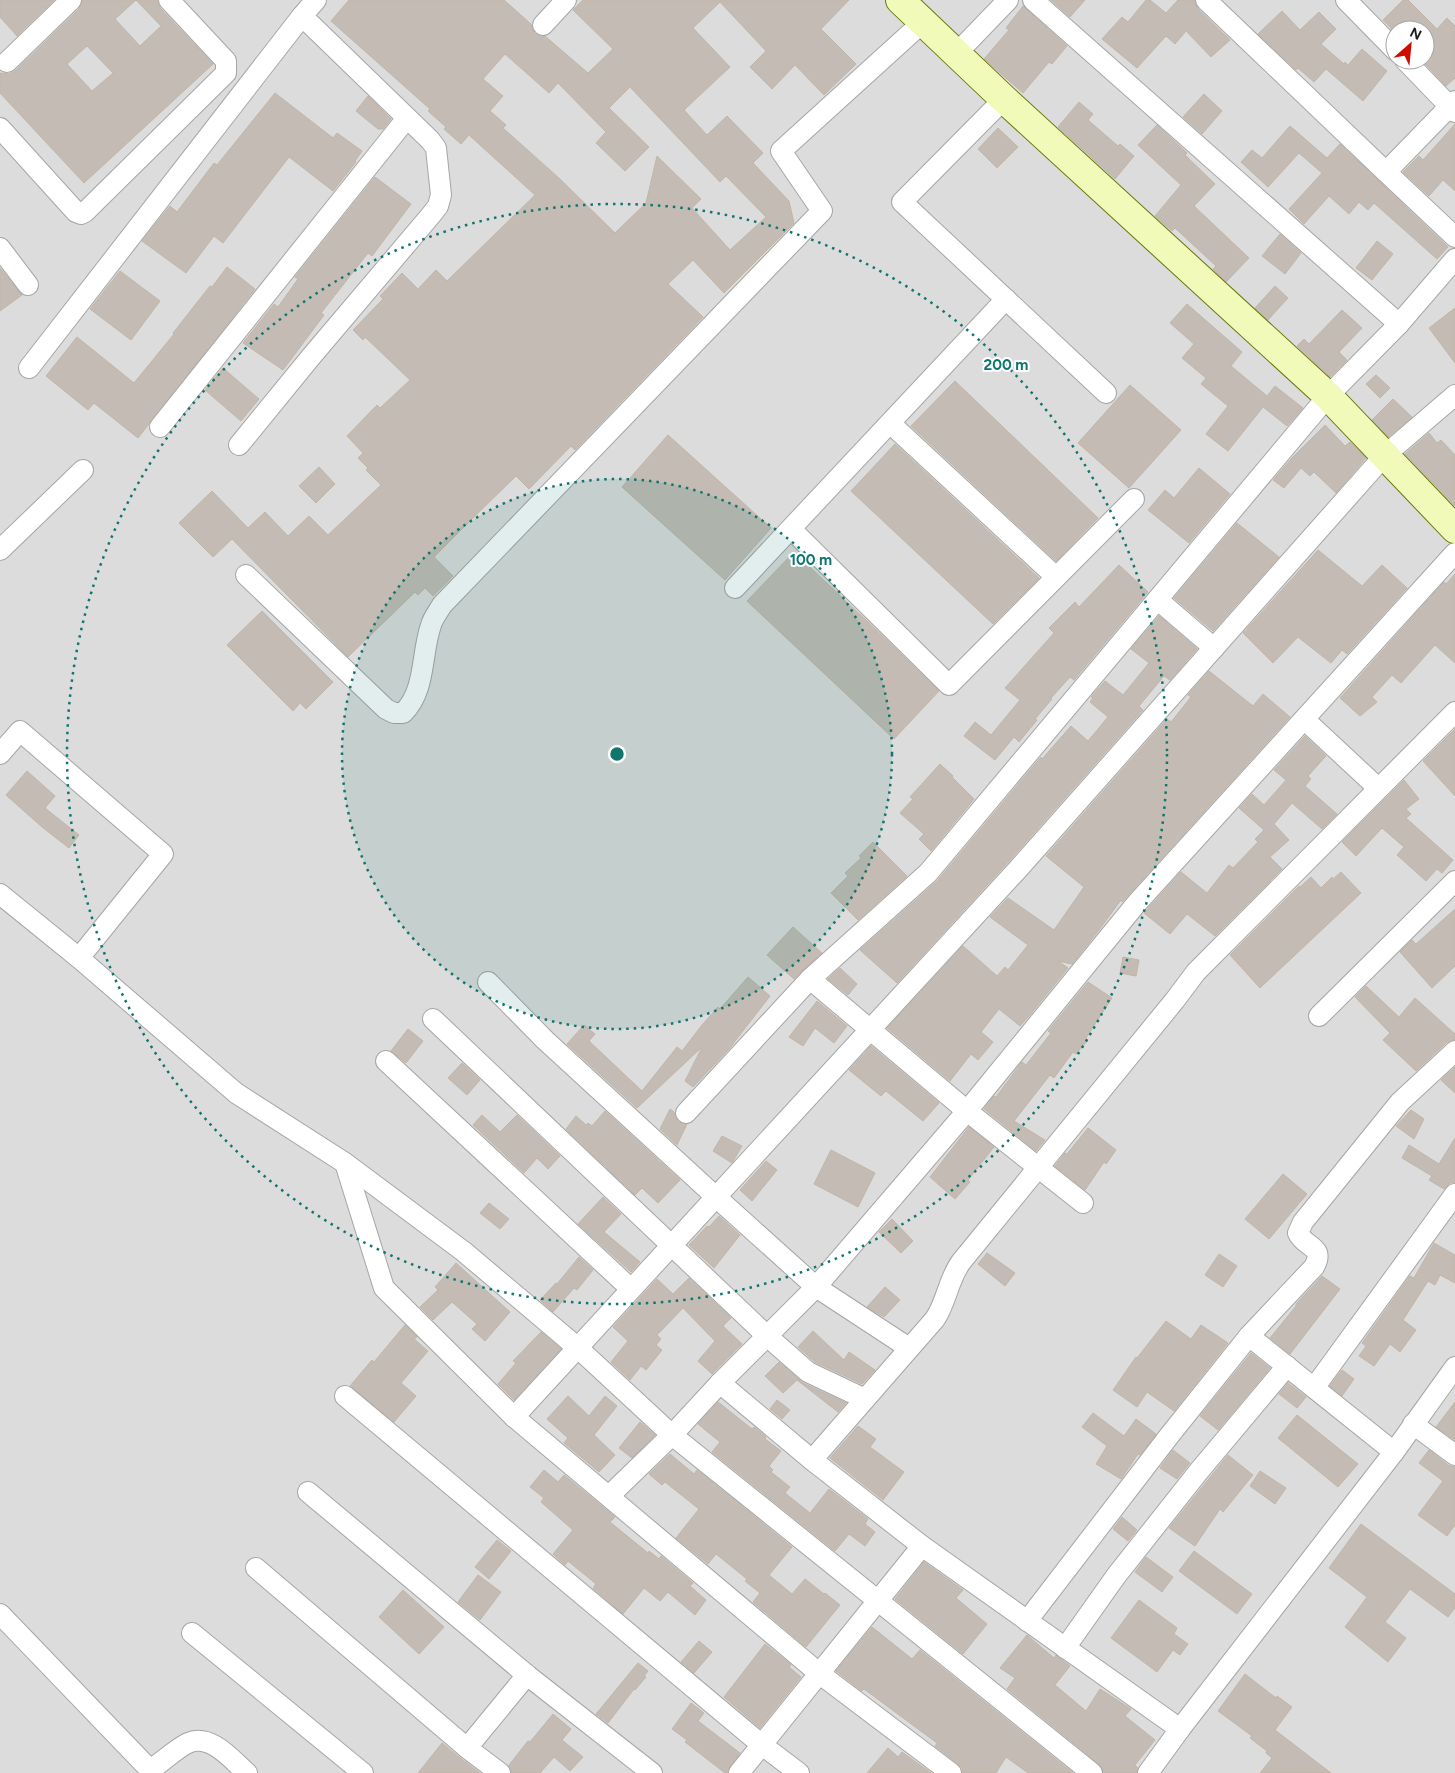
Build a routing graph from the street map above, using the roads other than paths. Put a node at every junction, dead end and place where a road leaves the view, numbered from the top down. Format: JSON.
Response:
{"nodes":[{"id":1,"x":71,"y":0,"type":"edge"},
{"id":2,"x":169,"y":0,"type":"edge"},
{"id":3,"x":316,"y":0,"type":"edge"},
{"id":4,"x":566,"y":0,"type":"edge"},
{"id":5,"x":900,"y":0,"type":"edge"},
{"id":6,"x":1008,"y":0,"type":"edge"},
{"id":7,"x":1033,"y":0,"type":"edge"},
{"id":8,"x":1206,"y":0,"type":"edge"},
{"id":9,"x":1346,"y":0,"type":"edge"},
{"id":10,"x":302,"y":16,"type":"junction"},
{"id":11,"x":923,"y":22,"type":"junction"},
{"id":12,"x":543,"y":24,"type":"dead end"},
{"id":13,"x":1385,"y":40,"type":"edge"},
{"id":14,"x":956,"y":54,"type":"junction"},
{"id":15,"x":2,"y":61,"type":"edge"},
{"id":16,"x":1415,"y":70,"type":"edge"},
{"id":17,"x":1004,"y":100,"type":"junction"},
{"id":18,"x":1453,"y":106,"type":"edge"},
{"id":19,"x":407,"y":118,"type":"junction"},
{"id":20,"x":0,"y":128,"type":"edge"},
{"id":21,"x":1386,"y":172,"type":"junction"},
{"id":22,"x":1455,"y":237,"type":"edge"},
{"id":23,"x":0,"y":248,"type":"edge"},
{"id":24,"x":1455,"y":259,"type":"edge"},
{"id":25,"x":28,"y":286,"type":"dead end"},
{"id":26,"x":1006,"y":299,"type":"junction"},
{"id":27,"x":1399,"y":324,"type":"junction"},
{"id":28,"x":29,"y":368,"type":"dead end"},
{"id":29,"x":1106,"y":393,"type":"dead end"},
{"id":30,"x":1455,"y":395,"type":"edge"},
{"id":31,"x":1328,"y":396,"type":"junction"},
{"id":32,"x":891,"y":424,"type":"junction"},
{"id":33,"x":160,"y":426,"type":"dead end"},
{"id":34,"x":239,"y":446,"type":"dead end"},
{"id":35,"x":1384,"y":456,"type":"junction"},
{"id":36,"x":83,"y":470,"type":"dead end"},
{"id":37,"x":1134,"y":499,"type":"dead end"},
{"id":38,"x":791,"y":529,"type":"junction"},
{"id":39,"x":1455,"y":529,"type":"edge"},
{"id":40,"x":0,"y":550,"type":"edge"},
{"id":41,"x":1455,"y":553,"type":"edge"},
{"id":42,"x":246,"y":575,"type":"dead end"},
{"id":43,"x":1056,"y":577,"type":"junction"},
{"id":44,"x":735,"y":588,"type":"dead end"},
{"id":45,"x":1158,"y":600,"type":"junction"},
{"id":46,"x":1214,"y":648,"type":"junction"},
{"id":47,"x":1455,"y":712,"type":"edge"},
{"id":48,"x":1304,"y":720,"type":"junction"},
{"id":49,"x":0,"y":754,"type":"edge"},
{"id":50,"x":1378,"y":788,"type":"junction"},
{"id":51,"x":1455,"y":881,"type":"edge"},
{"id":52,"x":0,"y":894,"type":"edge"},
{"id":53,"x":78,"y":958,"type":"junction"},
{"id":54,"x":810,"y":978,"type":"junction"},
{"id":55,"x":488,"y":982,"type":"dead end"},
{"id":56,"x":1319,"y":1016,"type":"dead end"},
{"id":57,"x":433,"y":1019,"type":"dead end"},
{"id":58,"x":869,"y":1030,"type":"junction"},
{"id":59,"x":1455,"y":1051,"type":"edge"},
{"id":60,"x":386,"y":1062,"type":"dead end"},
{"id":61,"x":967,"y":1111,"type":"junction"},
{"id":62,"x":686,"y":1113,"type":"dead end"},
{"id":63,"x":345,"y":1164,"type":"junction"},
{"id":64,"x":1038,"y":1166,"type":"junction"},
{"id":65,"x":1455,"y":1194,"type":"edge"},
{"id":66,"x":716,"y":1197,"type":"junction"},
{"id":67,"x":1083,"y":1203,"type":"dead end"},
{"id":68,"x":673,"y":1246,"type":"junction"},
{"id":69,"x":816,"y":1287,"type":"junction"},
{"id":70,"x":631,"y":1289,"type":"junction"},
{"id":71,"x":767,"y":1336,"type":"junction"},
{"id":72,"x":1249,"y":1336,"type":"junction"},
{"id":73,"x":578,"y":1348,"type":"junction"},
{"id":74,"x":909,"y":1348,"type":"junction"},
{"id":75,"x":1287,"y":1366,"type":"junction"},
{"id":76,"x":1451,"y":1380,"type":"edge"},
{"id":77,"x":720,"y":1383,"type":"junction"},
{"id":78,"x":1314,"y":1388,"type":"junction"},
{"id":79,"x":345,"y":1396,"type":"dead end"},
{"id":80,"x":865,"y":1399,"type":"junction"},
{"id":81,"x":514,"y":1417,"type":"junction"},
{"id":82,"x":1413,"y":1424,"type":"junction"},
{"id":83,"x":672,"y":1436,"type":"junction"},
{"id":84,"x":1394,"y":1452,"type":"junction"},
{"id":85,"x":1455,"y":1455,"type":"edge"},
{"id":86,"x":812,"y":1460,"type":"junction"},
{"id":87,"x":308,"y":1492,"type":"dead end"},
{"id":88,"x":609,"y":1496,"type":"junction"},
{"id":89,"x":922,"y":1546,"type":"junction"},
{"id":90,"x":256,"y":1568,"type":"dead end"},
{"id":91,"x":878,"y":1600,"type":"junction"},
{"id":92,"x":0,"y":1614,"type":"edge"},
{"id":93,"x":1027,"y":1621,"type":"junction"},
{"id":94,"x":192,"y":1633,"type":"dead end"},
{"id":95,"x":1065,"y":1648,"type":"junction"},
{"id":96,"x":820,"y":1674,"type":"junction"},
{"id":97,"x":528,"y":1675,"type":"junction"},
{"id":98,"x":1180,"y":1729,"type":"junction"},
{"id":99,"x":762,"y":1745,"type":"junction"},
{"id":100,"x":467,"y":1748,"type":"junction"},
{"id":101,"x":152,"y":1772,"type":"edge"},
{"id":102,"x":247,"y":1773,"type":"edge"},
{"id":103,"x":363,"y":1773,"type":"edge"},
{"id":104,"x":500,"y":1773,"type":"edge"},
{"id":105,"x":652,"y":1773,"type":"edge"},
{"id":106,"x":739,"y":1773,"type":"edge"},
{"id":107,"x":799,"y":1773,"type":"edge"},
{"id":108,"x":951,"y":1773,"type":"edge"},
{"id":109,"x":1092,"y":1773,"type":"edge"},
{"id":110,"x":1148,"y":1773,"type":"edge"}],
"edges":[{"from":1,"to":15,"type":"street"},
{"from":2,"to":20,"type":"street"},
{"from":3,"to":10,"type":"street"},
{"from":4,"to":12,"type":"street"},
{"from":5,"to":11,"type":"street"},
{"from":6,"to":14,"type":"street"},
{"from":7,"to":27,"type":"street"},
{"from":8,"to":21,"type":"street"},
{"from":9,"to":13,"type":"street"},
{"from":10,"to":19,"type":"street"},
{"from":10,"to":28,"type":"street"},
{"from":11,"to":14,"type":"street"},
{"from":11,"to":42,"type":"street"},
{"from":14,"to":17,"type":"street"},
{"from":16,"to":18,"type":"street"},
{"from":17,"to":26,"type":"street"},
{"from":17,"to":31,"type":"street"},
{"from":18,"to":21,"type":"street"},
{"from":19,"to":33,"type":"street"},
{"from":19,"to":34,"type":"street"},
{"from":21,"to":22,"type":"street"},
{"from":23,"to":25,"type":"street"},
{"from":24,"to":27,"type":"street"},
{"from":26,"to":29,"type":"street"},
{"from":26,"to":32,"type":"street"},
{"from":27,"to":31,"type":"street"},
{"from":30,"to":35,"type":"street"},
{"from":31,"to":35,"type":"street"},
{"from":31,"to":45,"type":"street"},
{"from":32,"to":38,"type":"street"},
{"from":32,"to":43,"type":"street"},
{"from":35,"to":39,"type":"street"},
{"from":35,"to":46,"type":"street"},
{"from":36,"to":40,"type":"street"},
{"from":37,"to":43,"type":"street"},
{"from":38,"to":43,"type":"street"},
{"from":38,"to":44,"type":"street"},
{"from":41,"to":48,"type":"street"},
{"from":45,"to":46,"type":"street"},
{"from":45,"to":54,"type":"street"},
{"from":46,"to":58,"type":"street"},
{"from":47,"to":50,"type":"street"},
{"from":48,"to":50,"type":"street"},
{"from":48,"to":61,"type":"street"},
{"from":49,"to":53,"type":"street"},
{"from":50,"to":64,"type":"street"},
{"from":51,"to":56,"type":"street"},
{"from":52,"to":53,"type":"street"},
{"from":53,"to":63,"type":"street"},
{"from":54,"to":58,"type":"street"},
{"from":54,"to":62,"type":"street"},
{"from":55,"to":66,"type":"street"},
{"from":57,"to":68,"type":"street"},
{"from":58,"to":61,"type":"street"},
{"from":58,"to":66,"type":"street"},
{"from":59,"to":72,"type":"street"},
{"from":60,"to":70,"type":"street"},
{"from":61,"to":64,"type":"street"},
{"from":61,"to":69,"type":"street"},
{"from":63,"to":73,"type":"street"},
{"from":63,"to":81,"type":"street"},
{"from":64,"to":67,"type":"street"},
{"from":64,"to":74,"type":"street"},
{"from":65,"to":78,"type":"street"},
{"from":66,"to":68,"type":"street"},
{"from":66,"to":69,"type":"street"},
{"from":68,"to":70,"type":"street"},
{"from":68,"to":71,"type":"street"},
{"from":69,"to":71,"type":"street"},
{"from":69,"to":74,"type":"street"},
{"from":70,"to":73,"type":"street"},
{"from":71,"to":77,"type":"street"},
{"from":71,"to":80,"type":"street"},
{"from":72,"to":75,"type":"street"},
{"from":72,"to":93,"type":"street"},
{"from":73,"to":81,"type":"street"},
{"from":73,"to":83,"type":"street"},
{"from":74,"to":80,"type":"street"},
{"from":75,"to":78,"type":"street"},
{"from":75,"to":95,"type":"street"},
{"from":76,"to":82,"type":"street"},
{"from":77,"to":83,"type":"street"},
{"from":77,"to":86,"type":"street"},
{"from":78,"to":84,"type":"street"},
{"from":79,"to":99,"type":"street"},
{"from":80,"to":86,"type":"street"},
{"from":81,"to":88,"type":"street"},
{"from":82,"to":84,"type":"street"},
{"from":82,"to":85,"type":"street"},
{"from":83,"to":88,"type":"street"},
{"from":83,"to":91,"type":"street"},
{"from":84,"to":98,"type":"street"},
{"from":86,"to":89,"type":"street"},
{"from":87,"to":97,"type":"street"},
{"from":88,"to":96,"type":"street"},
{"from":89,"to":91,"type":"street"},
{"from":89,"to":93,"type":"street"},
{"from":90,"to":100,"type":"street"},
{"from":91,"to":96,"type":"street"},
{"from":91,"to":109,"type":"street"},
{"from":92,"to":101,"type":"street"},
{"from":93,"to":95,"type":"street"},
{"from":94,"to":103,"type":"street"},
{"from":95,"to":98,"type":"street"},
{"from":96,"to":99,"type":"street"},
{"from":96,"to":108,"type":"street"},
{"from":97,"to":100,"type":"street"},
{"from":97,"to":105,"type":"street"},
{"from":98,"to":110,"type":"street"},
{"from":99,"to":106,"type":"street"},
{"from":99,"to":107,"type":"street"},
{"from":100,"to":104,"type":"street"},
{"from":101,"to":102,"type":"street"}]}
